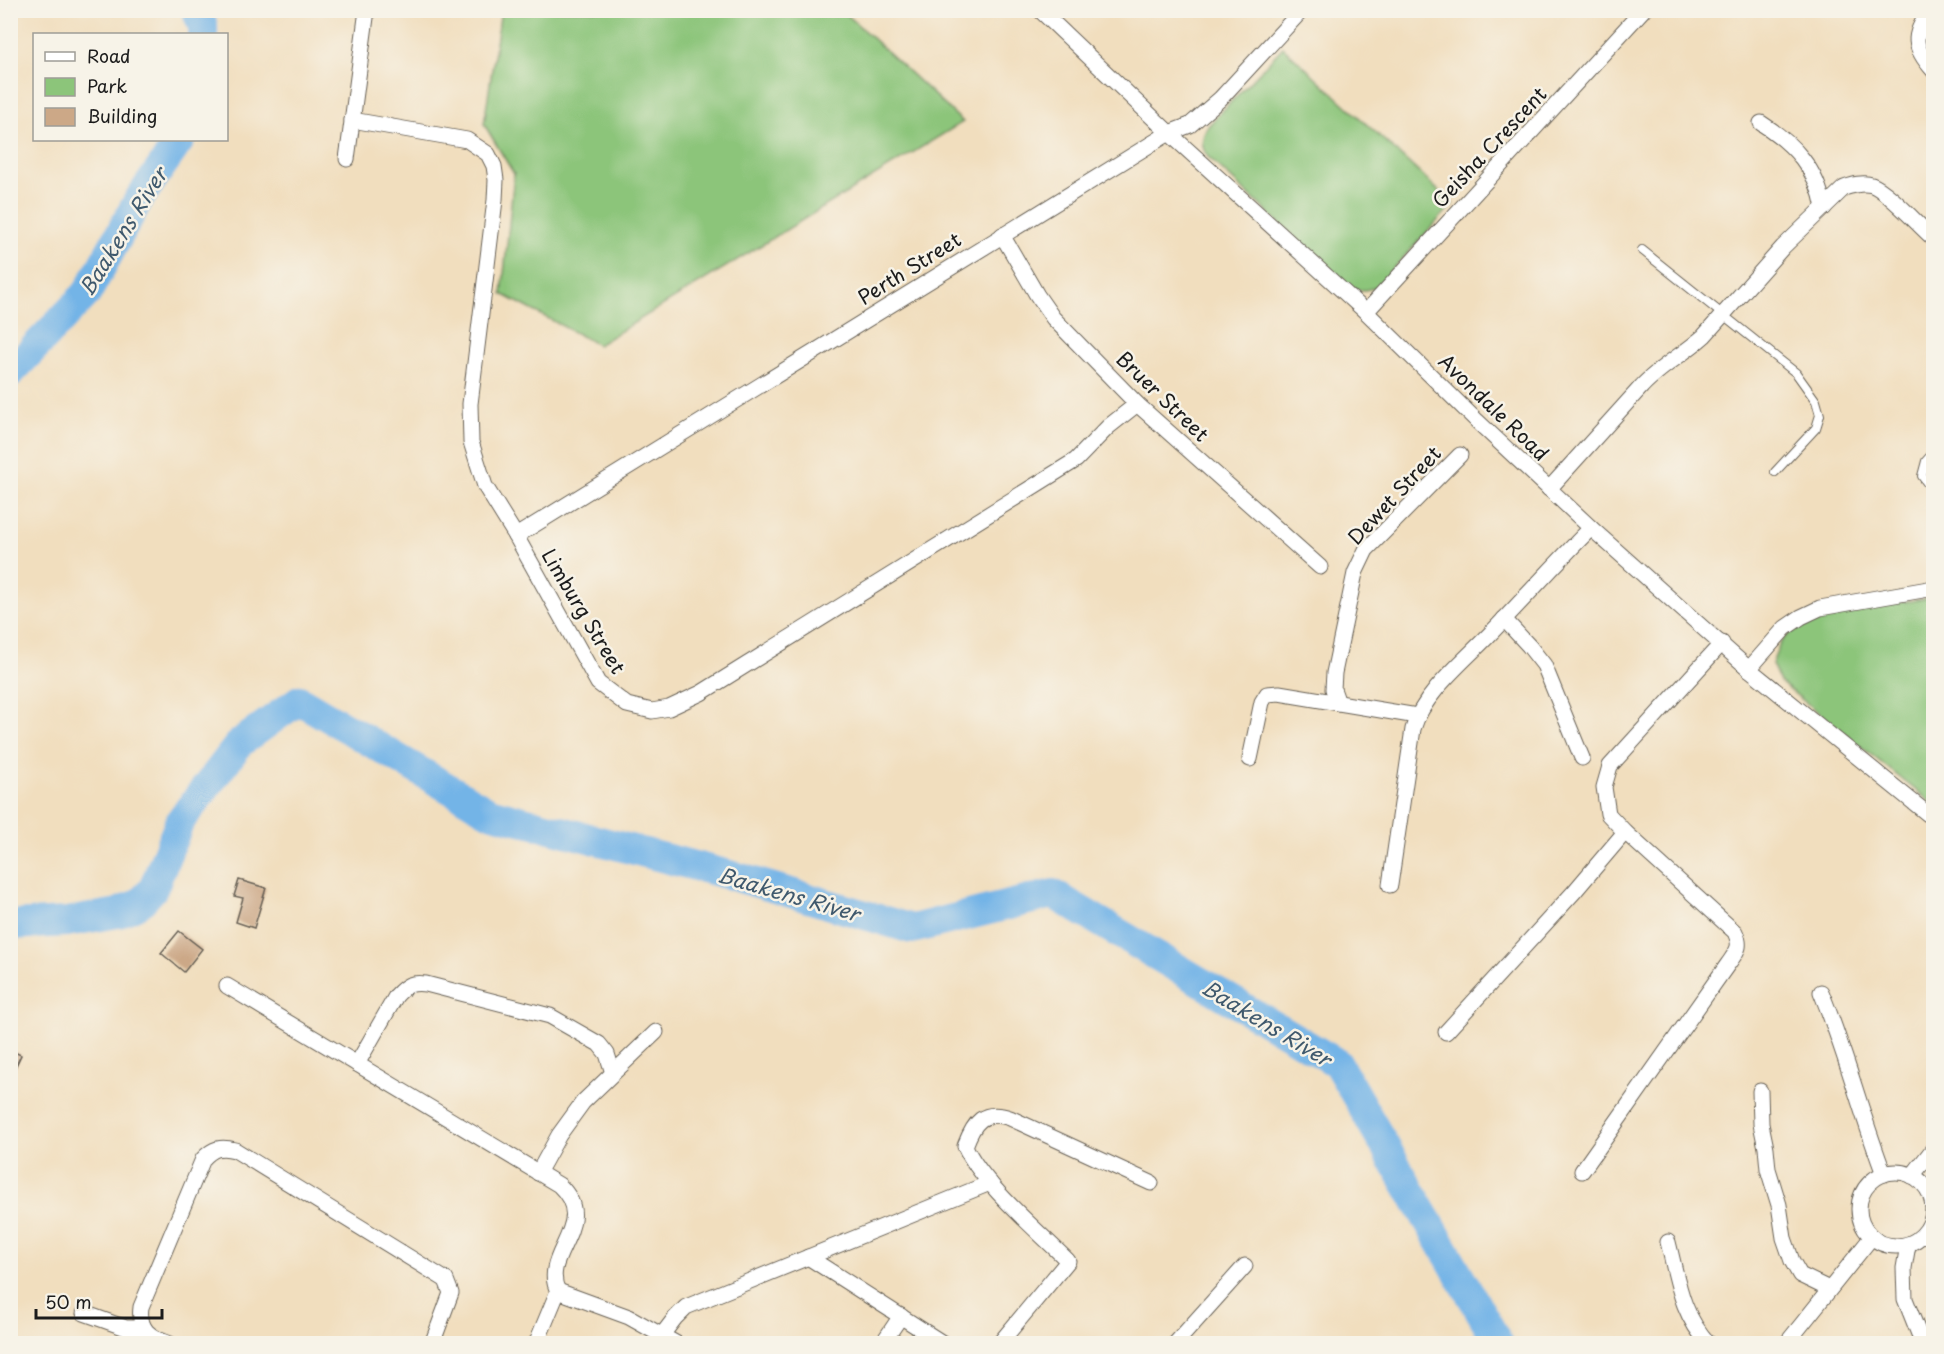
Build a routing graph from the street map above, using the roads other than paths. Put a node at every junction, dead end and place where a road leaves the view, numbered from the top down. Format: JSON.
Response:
{"nodes":[{"id":1,"x":367,"y":10,"type":"edge"},
{"id":2,"x":1040,"y":10,"type":"edge"},
{"id":3,"x":1302,"y":10,"type":"edge"},
{"id":4,"x":1643,"y":10,"type":"edge"},
{"id":5,"x":1931,"y":10,"type":"edge"},
{"id":6,"x":1934,"y":71,"type":"edge"},
{"id":7,"x":352,"y":120,"type":"junction"},
{"id":8,"x":1761,"y":123,"type":"dead end"},
{"id":9,"x":1168,"y":133,"type":"junction"},
{"id":10,"x":346,"y":159,"type":"dead end"},
{"id":11,"x":1824,"y":208,"type":"junction"},
{"id":12,"x":1002,"y":235,"type":"junction"},
{"id":13,"x":1934,"y":239,"type":"edge"},
{"id":14,"x":1642,"y":250,"type":"dead end"},
{"id":15,"x":1366,"y":312,"type":"junction"},
{"id":16,"x":1722,"y":315,"type":"junction"},
{"id":17,"x":1137,"y":404,"type":"junction"},
{"id":18,"x":1934,"y":452,"type":"edge"},
{"id":19,"x":1460,"y":455,"type":"dead end"},
{"id":20,"x":1775,"y":472,"type":"dead end"},
{"id":21,"x":1549,"y":489,"type":"junction"},
{"id":22,"x":1934,"y":497,"type":"edge"},
{"id":23,"x":1591,"y":528,"type":"junction"},
{"id":24,"x":516,"y":536,"type":"junction"},
{"id":25,"x":1320,"y":567,"type":"dead end"},
{"id":26,"x":1934,"y":588,"type":"edge"},
{"id":27,"x":1504,"y":619,"type":"junction"},
{"id":28,"x":1722,"y":644,"type":"junction"},
{"id":29,"x":1749,"y":669,"type":"junction"},
{"id":30,"x":1338,"y":703,"type":"junction"},
{"id":31,"x":1417,"y":716,"type":"junction"},
{"id":32,"x":1582,"y":758,"type":"dead end"},
{"id":33,"x":1250,"y":759,"type":"dead end"},
{"id":34,"x":1934,"y":819,"type":"edge"},
{"id":35,"x":1625,"y":832,"type":"junction"},
{"id":36,"x":1390,"y":885,"type":"dead end"},
{"id":37,"x":227,"y":986,"type":"dead end"},
{"id":38,"x":1821,"y":993,"type":"dead end"},
{"id":39,"x":656,"y":1032,"type":"dead end"},
{"id":40,"x":1446,"y":1032,"type":"dead end"},
{"id":41,"x":357,"y":1064,"type":"junction"},
{"id":42,"x":614,"y":1073,"type":"junction"},
{"id":43,"x":1760,"y":1091,"type":"dead end"},
{"id":44,"x":1934,"y":1148,"type":"edge"},
{"id":45,"x":1582,"y":1171,"type":"dead end"},
{"id":46,"x":538,"y":1173,"type":"junction"},
{"id":47,"x":1884,"y":1174,"type":"junction"},
{"id":48,"x":1912,"y":1176,"type":"junction"},
{"id":49,"x":990,"y":1183,"type":"junction"},
{"id":50,"x":1151,"y":1183,"type":"dead end"},
{"id":51,"x":1871,"y":1238,"type":"junction"},
{"id":52,"x":1668,"y":1242,"type":"dead end"},
{"id":53,"x":1908,"y":1245,"type":"junction"},
{"id":54,"x":808,"y":1257,"type":"junction"},
{"id":55,"x":1245,"y":1266,"type":"dead end"},
{"id":56,"x":1829,"y":1289,"type":"junction"},
{"id":57,"x":558,"y":1291,"type":"junction"},
{"id":58,"x":84,"y":1313,"type":"dead end"},
{"id":59,"x":901,"y":1316,"type":"junction"},
{"id":60,"x":144,"y":1328,"type":"junction"},
{"id":61,"x":662,"y":1335,"type":"junction"},
{"id":62,"x":170,"y":1344,"type":"edge"},
{"id":63,"x":432,"y":1344,"type":"edge"},
{"id":64,"x":536,"y":1344,"type":"edge"},
{"id":65,"x":677,"y":1344,"type":"edge"},
{"id":66,"x":882,"y":1344,"type":"edge"},
{"id":67,"x":944,"y":1344,"type":"edge"},
{"id":68,"x":999,"y":1344,"type":"edge"},
{"id":69,"x":1175,"y":1344,"type":"edge"},
{"id":70,"x":1709,"y":1344,"type":"edge"},
{"id":71,"x":1786,"y":1344,"type":"edge"},
{"id":72,"x":1923,"y":1344,"type":"edge"}],
"edges":[{"from":1,"to":7,"type":"street"},
{"from":2,"to":9,"type":"street","name":"Avondale Road"},
{"from":3,"to":9,"type":"street","name":"Perth Street"},
{"from":4,"to":15,"type":"street","name":"Geisha Crescent"},
{"from":5,"to":6,"type":"street"},
{"from":7,"to":10,"type":"street"},
{"from":7,"to":24,"type":"street","name":"Limburg Street"},
{"from":8,"to":11,"type":"street"},
{"from":9,"to":12,"type":"street","name":"Perth Street"},
{"from":9,"to":15,"type":"street","name":"Avondale Road"},
{"from":11,"to":13,"type":"street"},
{"from":11,"to":16,"type":"street"},
{"from":12,"to":17,"type":"street","name":"Bruer Street"},
{"from":12,"to":24,"type":"street","name":"Perth Street"},
{"from":14,"to":16,"type":"lane"},
{"from":15,"to":21,"type":"street","name":"Avondale Road"},
{"from":16,"to":20,"type":"lane"},
{"from":16,"to":21,"type":"street"},
{"from":17,"to":24,"type":"street","name":"Limburg Street"},
{"from":17,"to":25,"type":"street","name":"Bruer Street"},
{"from":18,"to":22,"type":"lane"},
{"from":19,"to":30,"type":"street","name":"Dewet Street"},
{"from":21,"to":23,"type":"street","name":"Avondale Road"},
{"from":23,"to":27,"type":"street"},
{"from":23,"to":28,"type":"street","name":"Avondale Road"},
{"from":26,"to":29,"type":"street"},
{"from":27,"to":31,"type":"street"},
{"from":27,"to":32,"type":"street"},
{"from":28,"to":29,"type":"street","name":"Avondale Road"},
{"from":28,"to":35,"type":"street"},
{"from":29,"to":34,"type":"street","name":"Avondale Road"},
{"from":30,"to":31,"type":"street"},
{"from":30,"to":33,"type":"street"},
{"from":31,"to":36,"type":"street"},
{"from":35,"to":40,"type":"street"},
{"from":35,"to":45,"type":"street"},
{"from":37,"to":41,"type":"street"},
{"from":38,"to":47,"type":"street"},
{"from":39,"to":42,"type":"street"},
{"from":41,"to":42,"type":"street"},
{"from":41,"to":46,"type":"street"},
{"from":42,"to":46,"type":"street"},
{"from":43,"to":56,"type":"street"},
{"from":44,"to":48,"type":"street"},
{"from":46,"to":57,"type":"street"},
{"from":47,"to":48,"type":"street"},
{"from":47,"to":51,"type":"street"},
{"from":48,"to":53,"type":"street"},
{"from":49,"to":50,"type":"street"},
{"from":49,"to":54,"type":"street"},
{"from":49,"to":68,"type":"street"},
{"from":51,"to":53,"type":"street"},
{"from":51,"to":56,"type":"street"},
{"from":52,"to":70,"type":"street"},
{"from":53,"to":72,"type":"street"},
{"from":54,"to":59,"type":"street"},
{"from":54,"to":61,"type":"street"},
{"from":55,"to":69,"type":"street"},
{"from":56,"to":71,"type":"street"},
{"from":57,"to":61,"type":"street"},
{"from":57,"to":64,"type":"street"},
{"from":58,"to":60,"type":"street"},
{"from":59,"to":66,"type":"street"},
{"from":59,"to":67,"type":"street"},
{"from":60,"to":62,"type":"street"},
{"from":60,"to":63,"type":"street"},
{"from":61,"to":65,"type":"street"}]}
